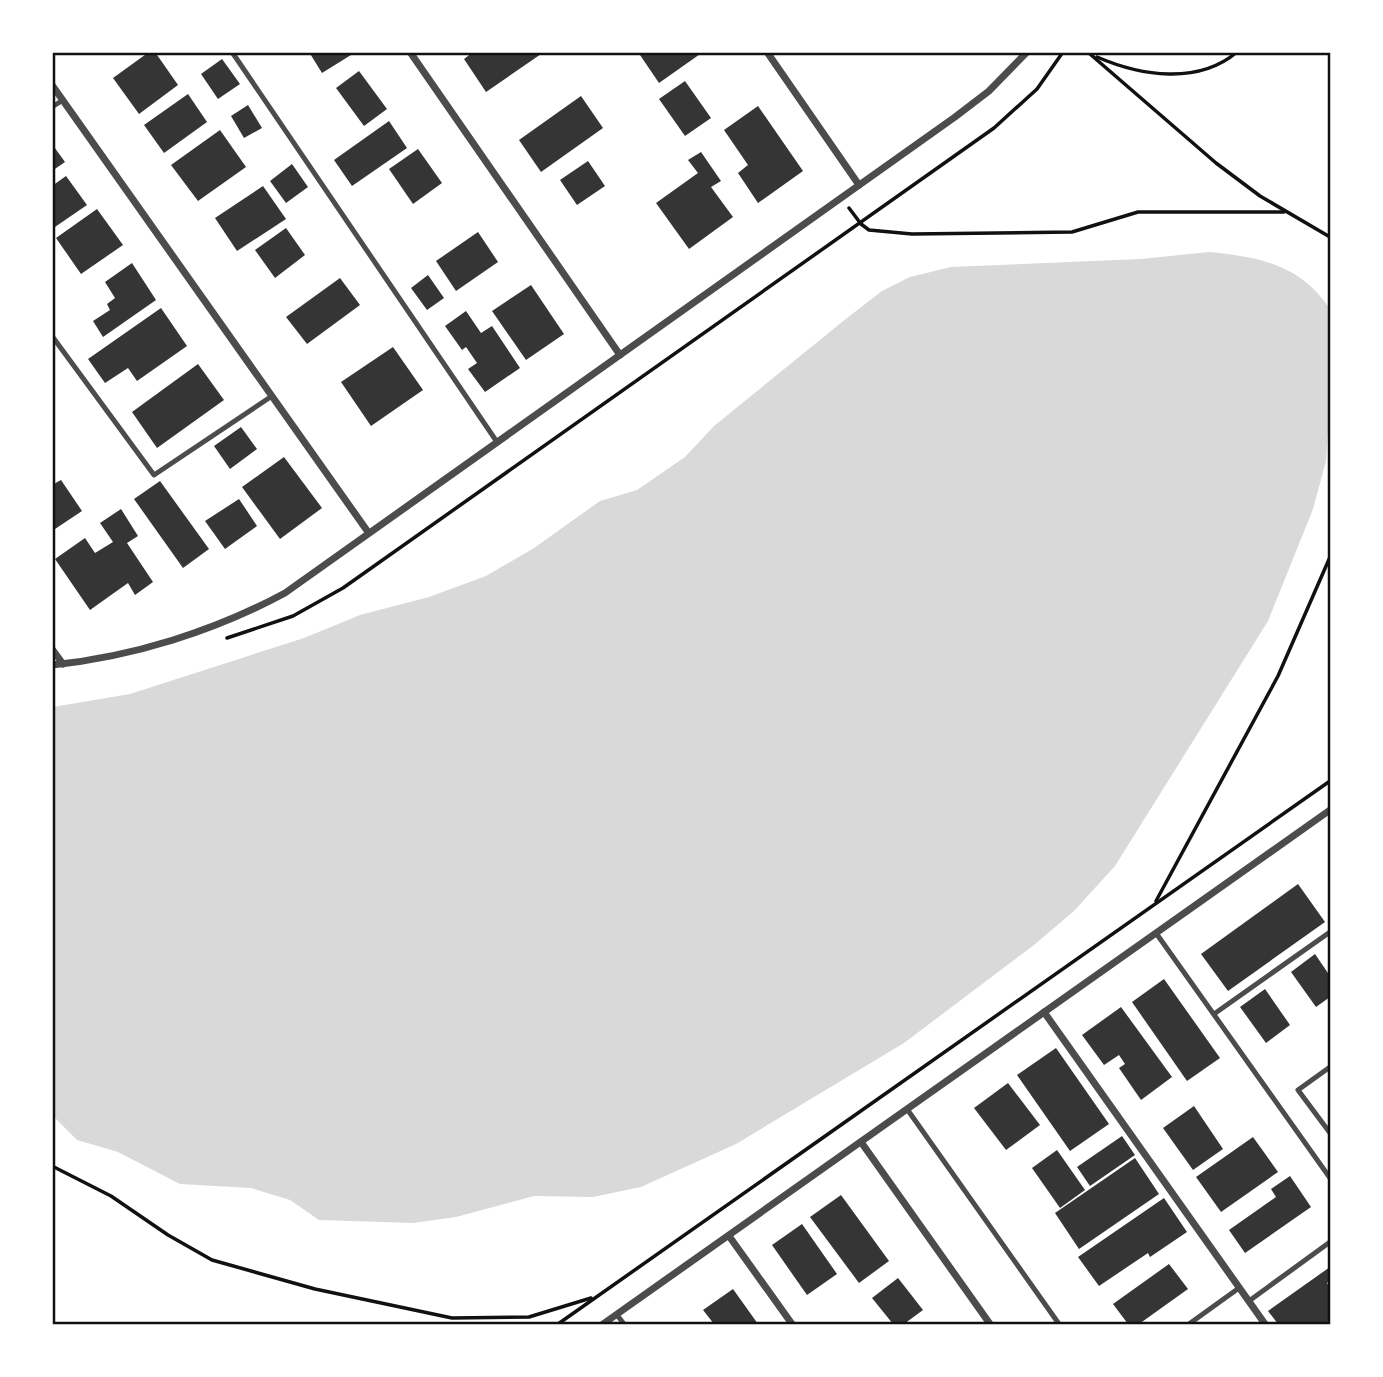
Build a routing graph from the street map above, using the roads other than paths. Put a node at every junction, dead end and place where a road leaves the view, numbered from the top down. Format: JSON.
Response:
{"nodes":[{"id":1,"x":232,"y":52,"type":"edge"},
{"id":2,"x":410,"y":52,"type":"edge"},
{"id":3,"x":767,"y":52,"type":"edge"},
{"id":4,"x":1027,"y":52,"type":"edge"},
{"id":5,"x":52,"y":85,"type":"edge"},
{"id":6,"x":63,"y":100,"type":"junction"},
{"id":7,"x":52,"y":107,"type":"edge"},
{"id":8,"x":859,"y":186,"type":"junction"},
{"id":9,"x":52,"y":336,"type":"edge"},
{"id":10,"x":620,"y":355,"type":"junction"},
{"id":11,"x":272,"y":396,"type":"junction"},
{"id":12,"x":497,"y":442,"type":"junction"},
{"id":13,"x":368,"y":533,"type":"junction"},
{"id":14,"x":52,"y":649,"type":"edge"},
{"id":15,"x":63,"y":664,"type":"junction"},
{"id":16,"x":52,"y":665,"type":"edge"},
{"id":17,"x":1331,"y":810,"type":"edge"},
{"id":18,"x":1331,"y":932,"type":"edge"},
{"id":19,"x":1157,"y":933,"type":"junction"},
{"id":20,"x":1044,"y":1012,"type":"junction"},
{"id":21,"x":1214,"y":1014,"type":"junction"},
{"id":22,"x":1331,"y":1067,"type":"edge"},
{"id":23,"x":907,"y":1110,"type":"junction"},
{"id":24,"x":1331,"y":1133,"type":"edge"},
{"id":25,"x":860,"y":1142,"type":"junction"},
{"id":26,"x":1331,"y":1178,"type":"edge"},
{"id":27,"x":729,"y":1236,"type":"junction"},
{"id":28,"x":1331,"y":1242,"type":"edge"},
{"id":29,"x":1239,"y":1288,"type":"junction"},
{"id":30,"x":1249,"y":1301,"type":"junction"},
{"id":31,"x":617,"y":1315,"type":"junction"},
{"id":32,"x":603,"y":1325,"type":"edge"},
{"id":33,"x":624,"y":1325,"type":"edge"},
{"id":34,"x":792,"y":1325,"type":"edge"},
{"id":35,"x":990,"y":1325,"type":"edge"},
{"id":36,"x":1059,"y":1325,"type":"edge"},
{"id":37,"x":1189,"y":1325,"type":"edge"},
{"id":38,"x":1265,"y":1325,"type":"edge"}],
"edges":[{"from":1,"to":12,"type":"lane"},
{"from":2,"to":10,"type":"street"},
{"from":3,"to":8,"type":"street"},
{"from":4,"to":8,"type":"street"},
{"from":5,"to":6,"type":"street"},
{"from":6,"to":7,"type":"lane"},
{"from":6,"to":11,"type":"street"},
{"from":8,"to":10,"type":"street"},
{"from":9,"to":11,"type":"lane"},
{"from":10,"to":12,"type":"street"},
{"from":11,"to":13,"type":"street"},
{"from":12,"to":13,"type":"street"},
{"from":13,"to":15,"type":"street"},
{"from":14,"to":15,"type":"street"},
{"from":15,"to":16,"type":"street"},
{"from":17,"to":19,"type":"street"},
{"from":18,"to":21,"type":"lane"},
{"from":19,"to":20,"type":"street"},
{"from":19,"to":21,"type":"lane"},
{"from":20,"to":23,"type":"street"},
{"from":20,"to":29,"type":"street"},
{"from":21,"to":26,"type":"lane"},
{"from":22,"to":24,"type":"lane"},
{"from":23,"to":25,"type":"street"},
{"from":23,"to":36,"type":"lane"},
{"from":25,"to":27,"type":"street"},
{"from":25,"to":35,"type":"street"},
{"from":27,"to":31,"type":"street"},
{"from":27,"to":34,"type":"street"},
{"from":28,"to":30,"type":"lane"},
{"from":29,"to":30,"type":"street"},
{"from":29,"to":37,"type":"lane"},
{"from":30,"to":38,"type":"street"},
{"from":31,"to":32,"type":"street"},
{"from":31,"to":33,"type":"lane"}]}
